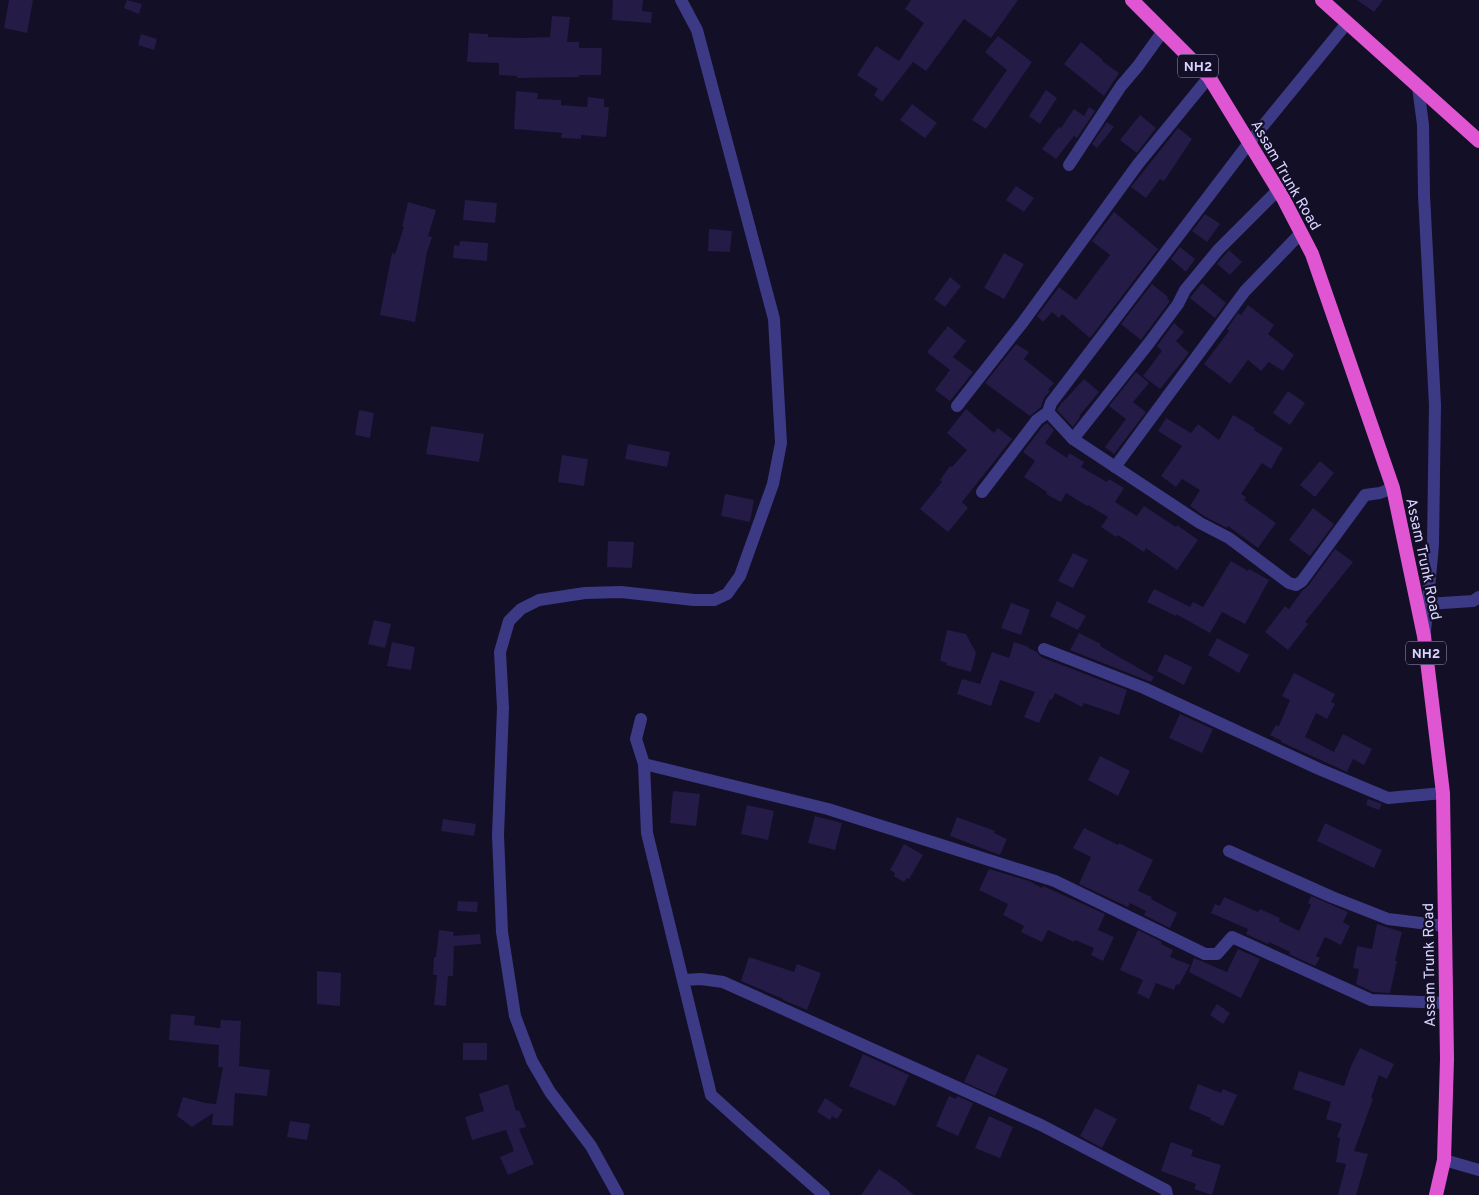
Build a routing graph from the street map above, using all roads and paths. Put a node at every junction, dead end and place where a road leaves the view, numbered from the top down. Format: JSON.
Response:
{"nodes":[{"id":1,"x":681,"y":0,"type":"edge"},
{"id":2,"x":1132,"y":0,"type":"edge"},
{"id":3,"x":1322,"y":0,"type":"edge"},
{"id":4,"x":1347,"y":23,"type":"junction"},
{"id":5,"x":1163,"y":31,"type":"junction"},
{"id":6,"x":1209,"y":77,"type":"junction"},
{"id":7,"x":1418,"y":87,"type":"junction"},
{"id":8,"x":1479,"y":141,"type":"edge"},
{"id":9,"x":1249,"y":143,"type":"junction"},
{"id":10,"x":1068,"y":165,"type":"dead end"},
{"id":11,"x":1278,"y":190,"type":"junction"},
{"id":12,"x":1301,"y":233,"type":"junction"},
{"id":13,"x":957,"y":406,"type":"dead end"},
{"id":14,"x":1048,"y":412,"type":"junction"},
{"id":15,"x":1073,"y":439,"type":"junction"},
{"id":16,"x":1115,"y":467,"type":"junction"},
{"id":17,"x":1393,"y":488,"type":"junction"},
{"id":18,"x":982,"y":492,"type":"dead end"},
{"id":19,"x":1479,"y":598,"type":"edge"},
{"id":20,"x":1428,"y":604,"type":"junction"},
{"id":21,"x":1424,"y":636,"type":"junction"},
{"id":22,"x":1044,"y":649,"type":"dead end"},
{"id":23,"x":641,"y":719,"type":"dead end"},
{"id":24,"x":644,"y":764,"type":"junction"},
{"id":25,"x":1443,"y":793,"type":"junction"},
{"id":26,"x":1228,"y":851,"type":"dead end"},
{"id":27,"x":1445,"y":926,"type":"junction"},
{"id":28,"x":683,"y":980,"type":"junction"},
{"id":29,"x":1446,"y":1002,"type":"junction"},
{"id":30,"x":1444,"y":1160,"type":"junction"},
{"id":31,"x":1479,"y":1170,"type":"edge"},
{"id":32,"x":618,"y":1195,"type":"edge"},
{"id":33,"x":824,"y":1195,"type":"edge"},
{"id":34,"x":1168,"y":1195,"type":"edge"},
{"id":35,"x":1436,"y":1195,"type":"edge"}],
"edges":[{"from":1,"to":32,"type":"street"},
{"from":2,"to":5,"type":"highway","name":"Assam Trunk Road","number":"NH2"},
{"from":3,"to":4,"type":"highway"},
{"from":4,"to":7,"type":"highway"},
{"from":4,"to":9,"type":"street"},
{"from":5,"to":6,"type":"highway","name":"Assam Trunk Road","number":"NH2"},
{"from":5,"to":10,"type":"street"},
{"from":6,"to":9,"type":"highway","name":"Assam Trunk Road","number":"NH2"},
{"from":6,"to":13,"type":"street"},
{"from":7,"to":8,"type":"highway"},
{"from":7,"to":20,"type":"street"},
{"from":9,"to":11,"type":"highway","name":"Assam Trunk Road","number":"NH2"},
{"from":9,"to":14,"type":"street"},
{"from":11,"to":12,"type":"highway","name":"Assam Trunk Road","number":"NH2"},
{"from":11,"to":15,"type":"street"},
{"from":12,"to":16,"type":"street"},
{"from":12,"to":17,"type":"highway","name":"Assam Trunk Road","number":"NH2"},
{"from":14,"to":15,"type":"street"},
{"from":14,"to":18,"type":"street"},
{"from":15,"to":16,"type":"street"},
{"from":16,"to":17,"type":"street"},
{"from":17,"to":21,"type":"highway","name":"Assam Trunk Road","number":"NH2"},
{"from":19,"to":20,"type":"street"},
{"from":20,"to":21,"type":"street"},
{"from":21,"to":25,"type":"highway","name":"Assam Trunk Road","number":"NH2"},
{"from":22,"to":25,"type":"street"},
{"from":23,"to":24,"type":"street"},
{"from":24,"to":28,"type":"street"},
{"from":24,"to":29,"type":"street"},
{"from":25,"to":27,"type":"highway","name":"Assam Trunk Road","number":"NH2"},
{"from":26,"to":27,"type":"street"},
{"from":27,"to":29,"type":"highway","name":"Assam Trunk Road","number":"NH2"},
{"from":28,"to":33,"type":"street"},
{"from":28,"to":34,"type":"street"},
{"from":29,"to":30,"type":"highway","name":"Assam Trunk Road","number":"NH2"},
{"from":30,"to":31,"type":"street"},
{"from":30,"to":35,"type":"highway","name":"Assam Trunk Road","number":"NH2"}]}
